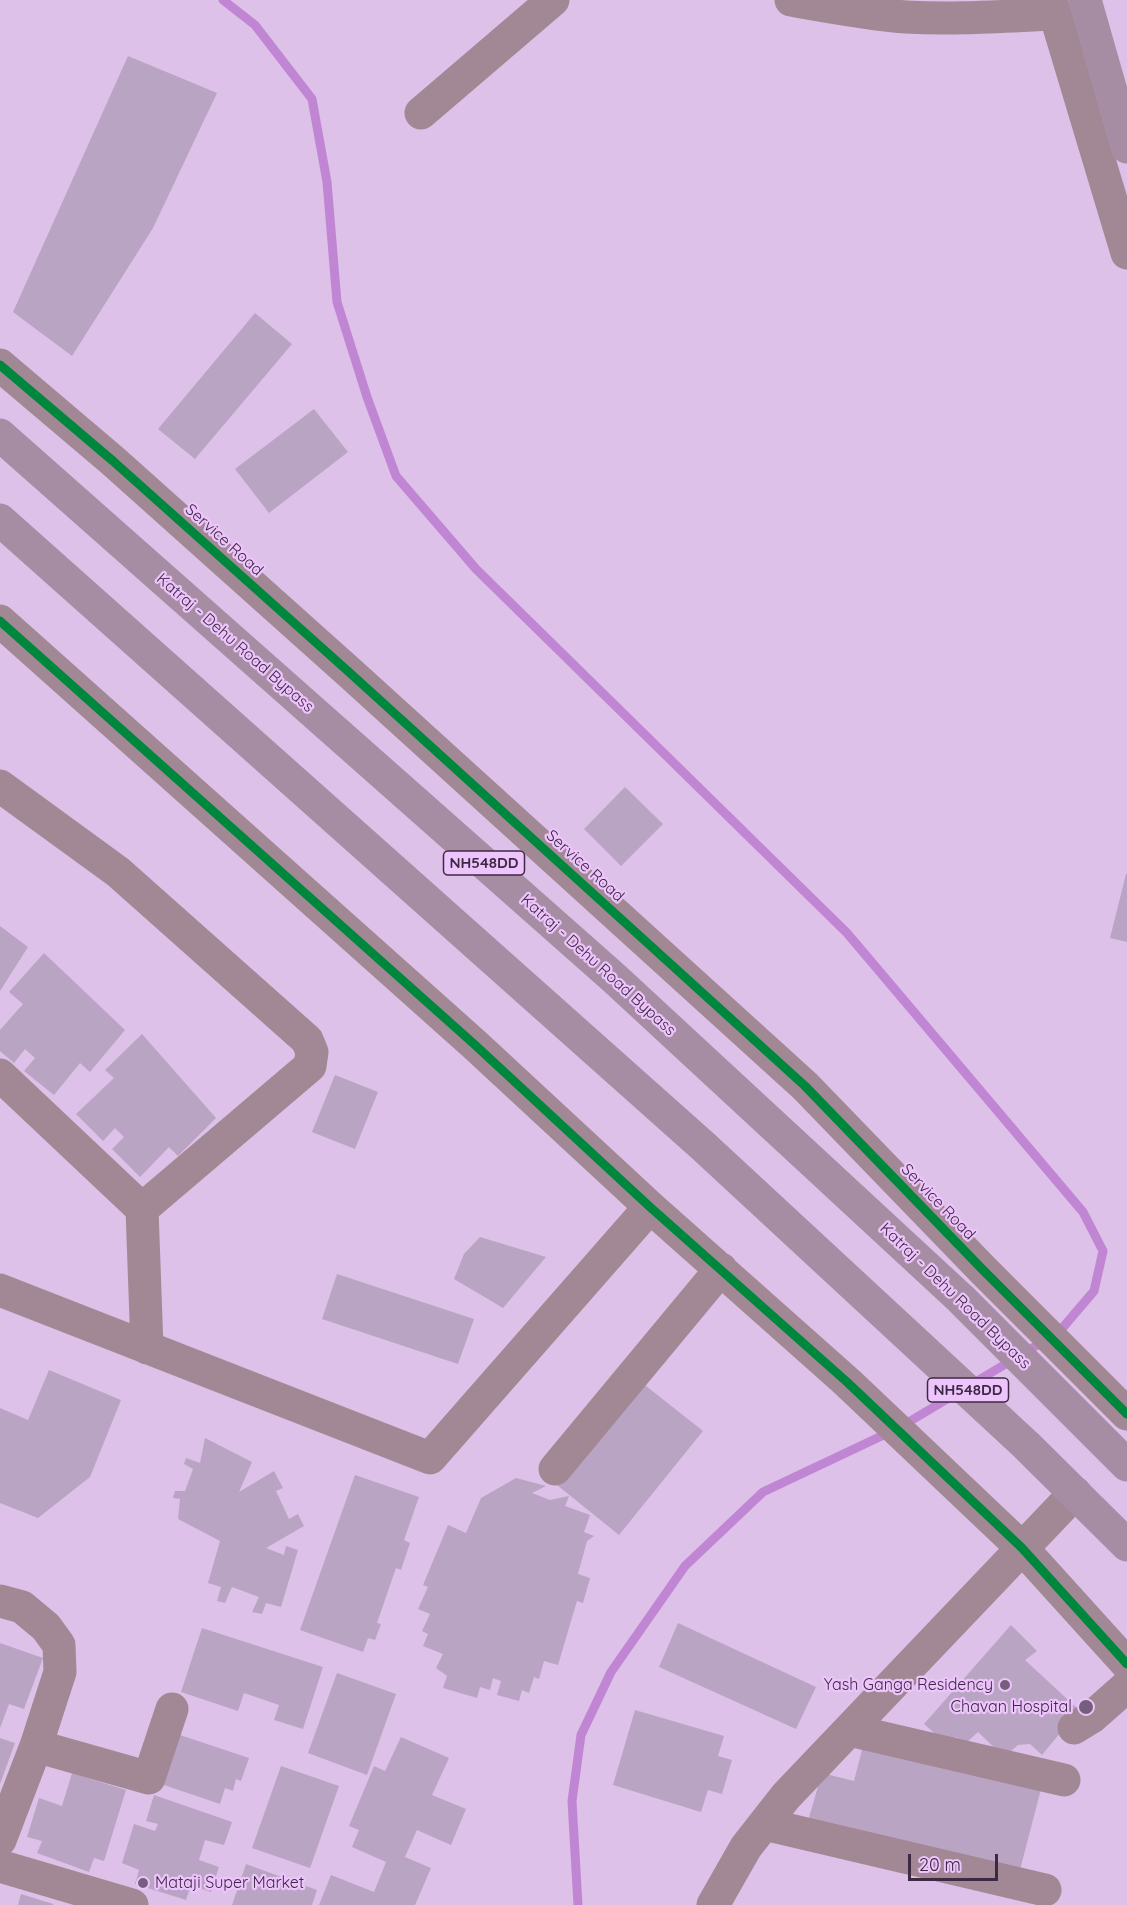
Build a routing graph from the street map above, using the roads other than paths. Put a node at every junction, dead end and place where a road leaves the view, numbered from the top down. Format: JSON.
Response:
{"nodes":[{"id":1,"x":553,"y":0,"type":"edge"},
{"id":2,"x":792,"y":0,"type":"edge"},
{"id":3,"x":1085,"y":0,"type":"edge"},
{"id":4,"x":1053,"y":7,"type":"edge"},
{"id":5,"x":421,"y":113,"type":"dead end"},
{"id":6,"x":1127,"y":147,"type":"edge"},
{"id":7,"x":1127,"y":253,"type":"edge"},
{"id":8,"x":0,"y":365,"type":"edge"},
{"id":9,"x":0,"y":435,"type":"edge"},
{"id":10,"x":0,"y":520,"type":"edge"},
{"id":11,"x":0,"y":621,"type":"edge"},
{"id":12,"x":0,"y":786,"type":"edge"},
{"id":13,"x":0,"y":1075,"type":"edge"},
{"id":14,"x":650,"y":1207,"type":"junction"},
{"id":15,"x":142,"y":1209,"type":"junction"},
{"id":16,"x":721,"y":1269,"type":"junction"},
{"id":17,"x":0,"y":1290,"type":"edge"},
{"id":18,"x":147,"y":1348,"type":"junction"},
{"id":19,"x":1127,"y":1414,"type":"edge"},
{"id":20,"x":1127,"y":1465,"type":"edge"},
{"id":21,"x":555,"y":1468,"type":"dead end"},
{"id":22,"x":1075,"y":1493,"type":"junction"},
{"id":23,"x":1127,"y":1545,"type":"edge"},
{"id":24,"x":1022,"y":1548,"type":"junction"},
{"id":25,"x":0,"y":1601,"type":"edge"},
{"id":26,"x":1127,"y":1664,"type":"edge"},
{"id":27,"x":1127,"y":1686,"type":"edge"},
{"id":28,"x":172,"y":1709,"type":"dead end"},
{"id":29,"x":1074,"y":1728,"type":"dead end"},
{"id":30,"x":849,"y":1730,"type":"junction"},
{"id":31,"x":36,"y":1746,"type":"junction"},
{"id":32,"x":1064,"y":1780,"type":"dead end"},
{"id":33,"x":764,"y":1824,"type":"junction"},
{"id":34,"x":0,"y":1840,"type":"edge"},
{"id":35,"x":0,"y":1866,"type":"edge"},
{"id":36,"x":1045,"y":1890,"type":"dead end"},
{"id":37,"x":132,"y":1905,"type":"edge"},
{"id":38,"x":713,"y":1905,"type":"edge"}],
"edges":[{"from":1,"to":5,"type":"street"},
{"from":2,"to":4,"type":"street"},
{"from":3,"to":6,"type":"highway"},
{"from":4,"to":7,"type":"street"},
{"from":8,"to":19,"type":"street","name":"Service Road"},
{"from":9,"to":20,"type":"highway","name":"Katraj - Dehu Road Bypass","number":"NH548DD"},
{"from":10,"to":22,"type":"highway","number":"NH548DD"},
{"from":11,"to":14,"type":"street"},
{"from":12,"to":15,"type":"street"},
{"from":13,"to":15,"type":"street"},
{"from":14,"to":16,"type":"street"},
{"from":14,"to":18,"type":"street"},
{"from":15,"to":18,"type":"street"},
{"from":16,"to":21,"type":"street"},
{"from":16,"to":24,"type":"street"},
{"from":17,"to":18,"type":"street"},
{"from":22,"to":23,"type":"highway","number":"NH548DD"},
{"from":22,"to":24,"type":"street"},
{"from":24,"to":26,"type":"street"},
{"from":24,"to":30,"type":"street"},
{"from":25,"to":31,"type":"street"},
{"from":27,"to":29,"type":"street"},
{"from":28,"to":31,"type":"street"},
{"from":30,"to":32,"type":"street"},
{"from":30,"to":33,"type":"street"},
{"from":31,"to":34,"type":"street"},
{"from":33,"to":36,"type":"street"},
{"from":33,"to":38,"type":"street"},
{"from":35,"to":37,"type":"street"}]}
